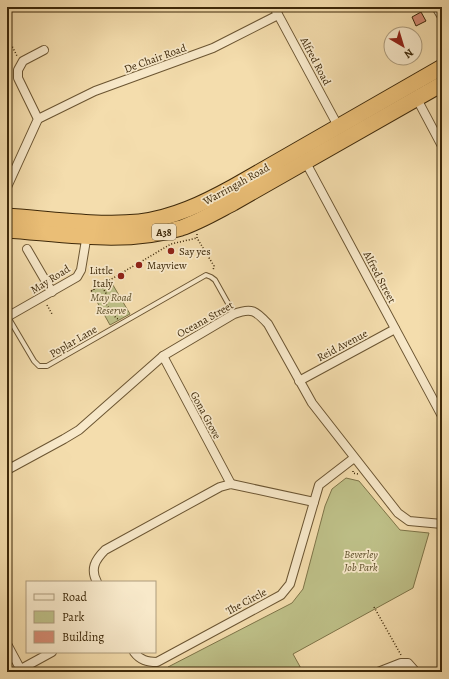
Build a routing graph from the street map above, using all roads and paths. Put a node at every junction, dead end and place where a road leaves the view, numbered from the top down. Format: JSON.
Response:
{"nodes":[{"id":1,"x":274,"y":7,"type":"edge"},
{"id":2,"x":436,"y":7,"type":"edge"},
{"id":3,"x":278,"y":15,"type":"junction"},
{"id":4,"x":442,"y":18,"type":"edge"},
{"id":5,"x":7,"y":36,"type":"edge"},
{"id":6,"x":44,"y":50,"type":"dead end"},
{"id":7,"x":18,"y":56,"type":"dead end"},
{"id":8,"x":442,"y":67,"type":"edge"},
{"id":9,"x":442,"y":84,"type":"edge"},
{"id":10,"x":417,"y":99,"type":"junction"},
{"id":11,"x":38,"y":119,"type":"junction"},
{"id":12,"x":338,"y":126,"type":"junction"},
{"id":13,"x":442,"y":146,"type":"edge"},
{"id":14,"x":302,"y":156,"type":"junction"},
{"id":15,"x":7,"y":187,"type":"edge"},
{"id":16,"x":7,"y":216,"type":"edge"},
{"id":17,"x":88,"y":229,"type":"junction"},
{"id":18,"x":7,"y":230,"type":"edge"},
{"id":19,"x":197,"y":232,"type":"dead end"},
{"id":20,"x":197,"y":238,"type":"junction"},
{"id":21,"x":27,"y":248,"type":"dead end"},
{"id":22,"x":211,"y":277,"type":"junction"},
{"id":23,"x":101,"y":285,"type":"junction"},
{"id":24,"x":91,"y":291,"type":"dead end"},
{"id":25,"x":52,"y":292,"type":"junction"},
{"id":26,"x":47,"y":305,"type":"dead end"},
{"id":27,"x":52,"y":314,"type":"dead end"},
{"id":28,"x":234,"y":314,"type":"junction"},
{"id":29,"x":7,"y":317,"type":"edge"},
{"id":30,"x":125,"y":322,"type":"junction"},
{"id":31,"x":395,"y":329,"type":"junction"},
{"id":32,"x":163,"y":356,"type":"junction"},
{"id":33,"x":299,"y":381,"type":"junction"},
{"id":34,"x":442,"y":416,"type":"edge"},
{"id":35,"x":354,"y":458,"type":"junction"},
{"id":36,"x":7,"y":470,"type":"edge"},
{"id":37,"x":231,"y":484,"type":"junction"},
{"id":38,"x":314,"y":502,"type":"junction"},
{"id":39,"x":442,"y":524,"type":"edge"},
{"id":40,"x":96,"y":581,"type":"edge"},
{"id":41,"x":374,"y":607,"type":"dead end"},
{"id":42,"x":7,"y":644,"type":"edge"},
{"id":43,"x":50,"y":653,"type":"edge"},
{"id":44,"x":135,"y":653,"type":"edge"},
{"id":45,"x":401,"y":663,"type":"junction"},
{"id":46,"x":22,"y":671,"type":"edge"},
{"id":47,"x":378,"y":672,"type":"edge"},
{"id":48,"x":416,"y":672,"type":"edge"}],
"edges":[{"from":1,"to":3,"type":"street","name":"Alfred Road"},
{"from":2,"to":4,"type":"street"},
{"from":3,"to":11,"type":"street","name":"De Chair Road"},
{"from":3,"to":12,"type":"street","name":"Alfred Road"},
{"from":5,"to":7,"type":"path"},
{"from":6,"to":11,"type":"street"},
{"from":8,"to":12,"type":"highway","name":"Warringah Road","number":"A38"},
{"from":9,"to":10,"type":"highway","name":"Warringah Road","number":"A38"},
{"from":10,"to":13,"type":"street"},
{"from":10,"to":14,"type":"highway","name":"Warringah Road","number":"A38"},
{"from":11,"to":15,"type":"street"},
{"from":12,"to":14,"type":"highway","name":"Warringah Road","number":"A38"},
{"from":14,"to":17,"type":"highway","name":"Warringah Road","number":"A38"},
{"from":14,"to":31,"type":"street","name":"Alfred Street"},
{"from":16,"to":17,"type":"highway","name":"Warringah Road","number":"A38"},
{"from":17,"to":18,"type":"highway","name":"Warringah Road","number":"A38"},
{"from":17,"to":25,"type":"street","name":"May Road"},
{"from":19,"to":20,"type":"path"},
{"from":20,"to":22,"type":"path"},
{"from":20,"to":23,"type":"path"},
{"from":21,"to":25,"type":"street"},
{"from":22,"to":28,"type":"lane"},
{"from":22,"to":30,"type":"lane","name":"Poplar Lane"},
{"from":23,"to":24,"type":"path"},
{"from":23,"to":30,"type":"path"},
{"from":25,"to":29,"type":"street","name":"May Road"},
{"from":26,"to":27,"type":"path"},
{"from":28,"to":32,"type":"street","name":"Oceana Street"},
{"from":28,"to":33,"type":"street","name":"Oceana Street"},
{"from":29,"to":30,"type":"lane","name":"Poplar Lane"},
{"from":31,"to":33,"type":"street","name":"Reid Avenue"},
{"from":31,"to":34,"type":"street","name":"Alfred Street"},
{"from":32,"to":36,"type":"street","name":"Oceana Street"},
{"from":32,"to":37,"type":"street","name":"Gona Grove"},
{"from":33,"to":35,"type":"street","name":"Oceana Street"},
{"from":35,"to":38,"type":"street","name":"The Circle"},
{"from":35,"to":39,"type":"street","name":"Oceana Street"},
{"from":37,"to":38,"type":"street"},
{"from":37,"to":40,"type":"street"},
{"from":38,"to":44,"type":"street","name":"The Circle"},
{"from":41,"to":45,"type":"path"},
{"from":42,"to":46,"type":"street"},
{"from":43,"to":46,"type":"street"},
{"from":45,"to":47,"type":"street"},
{"from":45,"to":48,"type":"street"}]}
